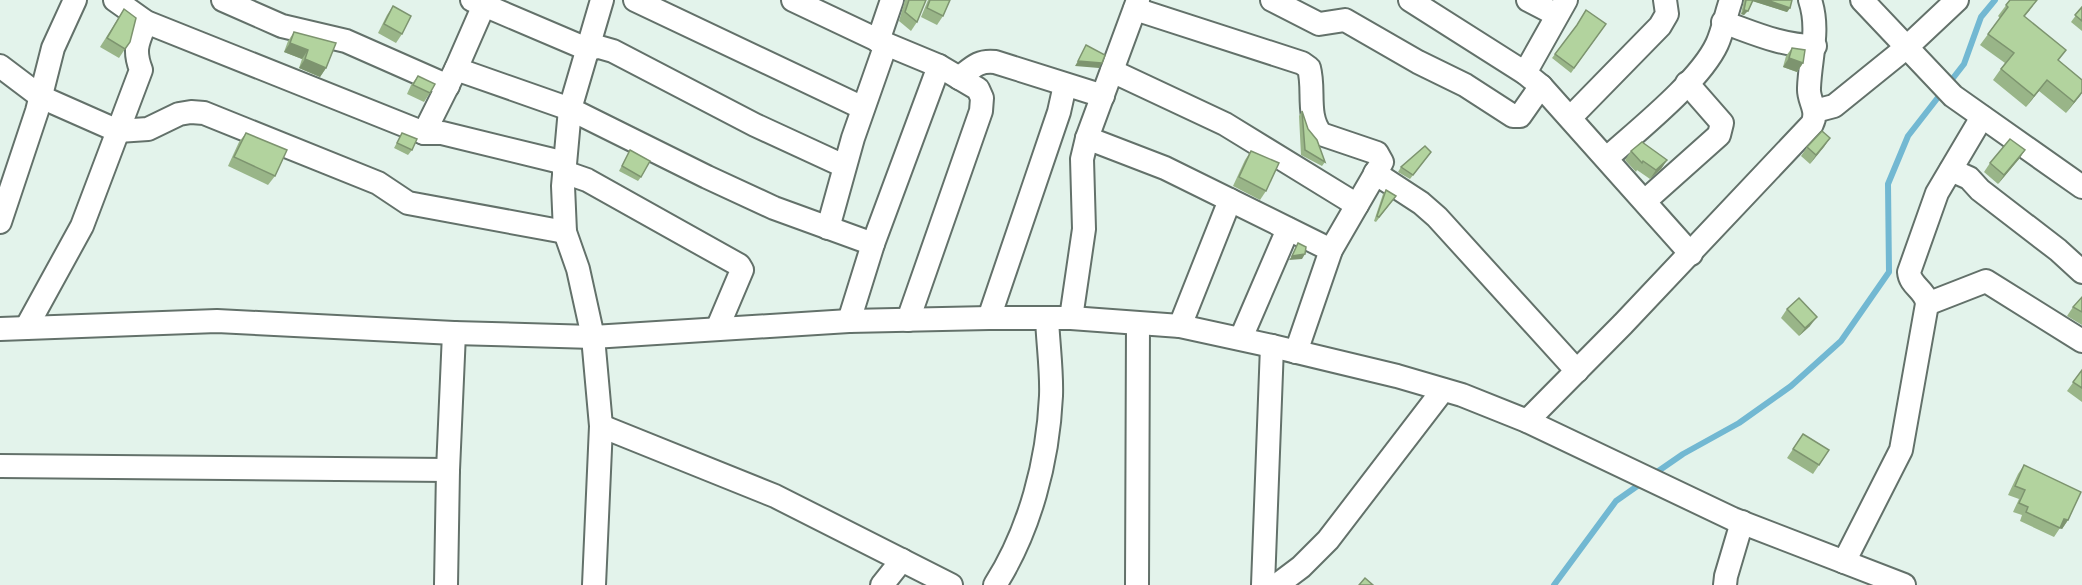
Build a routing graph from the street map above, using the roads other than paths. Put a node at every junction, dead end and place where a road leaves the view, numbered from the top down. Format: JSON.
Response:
{"nodes":[{"id":1,"x":75,"y":0,"type":"edge"},
{"id":2,"x":116,"y":0,"type":"edge"},
{"id":3,"x":223,"y":0,"type":"edge"},
{"id":4,"x":602,"y":0,"type":"edge"},
{"id":5,"x":636,"y":0,"type":"edge"},
{"id":6,"x":793,"y":0,"type":"edge"},
{"id":7,"x":892,"y":0,"type":"edge"},
{"id":8,"x":1272,"y":0,"type":"edge"},
{"id":9,"x":1410,"y":0,"type":"edge"},
{"id":10,"x":1528,"y":0,"type":"edge"},
{"id":11,"x":1665,"y":0,"type":"edge"},
{"id":12,"x":1731,"y":0,"type":"edge"},
{"id":13,"x":1810,"y":0,"type":"edge"},
{"id":14,"x":1957,"y":0,"type":"edge"},
{"id":15,"x":478,"y":2,"type":"edge"},
{"id":16,"x":1868,"y":2,"type":"edge"},
{"id":17,"x":1136,"y":4,"type":"edge"},
{"id":18,"x":1561,"y":8,"type":"edge"},
{"id":19,"x":146,"y":22,"type":"junction"},
{"id":20,"x":1724,"y":22,"type":"junction"},
{"id":21,"x":882,"y":42,"type":"junction"},
{"id":22,"x":1815,"y":46,"type":"junction"},
{"id":23,"x":1907,"y":47,"type":"junction"},
{"id":24,"x":587,"y":49,"type":"junction"},
{"id":25,"x":0,"y":66,"type":"edge"},
{"id":26,"x":1112,"y":71,"type":"junction"},
{"id":27,"x":949,"y":72,"type":"junction"},
{"id":28,"x":452,"y":77,"type":"junction"},
{"id":29,"x":1533,"y":79,"type":"junction"},
{"id":30,"x":1687,"y":83,"type":"junction"},
{"id":31,"x":1065,"y":85,"type":"junction"},
{"id":32,"x":1103,"y":96,"type":"junction"},
{"id":33,"x":41,"y":97,"type":"junction"},
{"id":34,"x":863,"y":108,"type":"junction"},
{"id":35,"x":570,"y":109,"type":"junction"},
{"id":36,"x":1815,"y":111,"type":"junction"},
{"id":37,"x":1570,"y":117,"type":"junction"},
{"id":38,"x":1982,"y":117,"type":"junction"},
{"id":39,"x":118,"y":131,"type":"junction"},
{"id":40,"x":424,"y":133,"type":"junction"},
{"id":41,"x":1087,"y":138,"type":"junction"},
{"id":42,"x":1607,"y":158,"type":"junction"},
{"id":43,"x":844,"y":166,"type":"junction"},
{"id":44,"x":565,"y":167,"type":"junction"},
{"id":45,"x":1951,"y":170,"type":"junction"},
{"id":46,"x":1375,"y":173,"type":"junction"},
{"id":47,"x":2082,"y":187,"type":"edge"},
{"id":48,"x":1230,"y":200,"type":"junction"},
{"id":49,"x":1645,"y":201,"type":"junction"},
{"id":50,"x":1357,"y":205,"type":"junction"},
{"id":51,"x":0,"y":222,"type":"edge"},
{"id":52,"x":828,"y":228,"type":"junction"},
{"id":53,"x":1288,"y":229,"type":"junction"},
{"id":54,"x":565,"y":232,"type":"junction"},
{"id":55,"x":873,"y":244,"type":"junction"},
{"id":56,"x":1331,"y":250,"type":"junction"},
{"id":57,"x":1691,"y":254,"type":"junction"},
{"id":58,"x":2082,"y":272,"type":"edge"},
{"id":59,"x":1927,"y":304,"type":"junction"},
{"id":60,"x":989,"y":318,"type":"junction"},
{"id":61,"x":1047,"y":318,"type":"junction"},
{"id":62,"x":1071,"y":318,"type":"junction"},
{"id":63,"x":908,"y":320,"type":"junction"},
{"id":64,"x":849,"y":321,"type":"junction"},
{"id":65,"x":1138,"y":324,"type":"junction"},
{"id":66,"x":1180,"y":326,"type":"junction"},
{"id":67,"x":26,"y":328,"type":"junction"},
{"id":68,"x":0,"y":329,"type":"edge"},
{"id":69,"x":717,"y":329,"type":"junction"},
{"id":70,"x":454,"y":333,"type":"junction"},
{"id":71,"x":594,"y":337,"type":"junction"},
{"id":72,"x":1241,"y":338,"type":"junction"},
{"id":73,"x":2082,"y":341,"type":"edge"},
{"id":74,"x":1272,"y":346,"type":"junction"},
{"id":75,"x":1296,"y":352,"type":"junction"},
{"id":76,"x":1577,"y":371,"type":"junction"},
{"id":77,"x":1443,"y":390,"type":"junction"},
{"id":78,"x":1527,"y":421,"type":"junction"},
{"id":79,"x":601,"y":426,"type":"junction"},
{"id":80,"x":0,"y":466,"type":"edge"},
{"id":81,"x":448,"y":470,"type":"junction"},
{"id":82,"x":1742,"y":522,"type":"junction"},
{"id":83,"x":902,"y":560,"type":"junction"},
{"id":84,"x":1844,"y":562,"type":"junction"},
{"id":85,"x":1304,"y":576,"type":"edge"},
{"id":86,"x":1894,"y":584,"type":"edge"},
{"id":87,"x":446,"y":585,"type":"edge"},
{"id":88,"x":594,"y":585,"type":"edge"},
{"id":89,"x":882,"y":585,"type":"edge"},
{"id":90,"x":951,"y":585,"type":"edge"},
{"id":91,"x":995,"y":585,"type":"edge"},
{"id":92,"x":1137,"y":585,"type":"edge"},
{"id":93,"x":1263,"y":585,"type":"edge"},
{"id":94,"x":1277,"y":585,"type":"edge"},
{"id":95,"x":1725,"y":585,"type":"edge"}],
"edges":[{"from":1,"to":33,"type":"street"},
{"from":2,"to":19,"type":"street"},
{"from":3,"to":28,"type":"street"},
{"from":4,"to":24,"type":"street"},
{"from":5,"to":34,"type":"street"},
{"from":6,"to":21,"type":"street"},
{"from":7,"to":21,"type":"street"},
{"from":8,"to":29,"type":"street"},
{"from":9,"to":29,"type":"street"},
{"from":10,"to":18,"type":"street"},
{"from":11,"to":37,"type":"street"},
{"from":12,"to":20,"type":"street"},
{"from":13,"to":22,"type":"street"},
{"from":14,"to":23,"type":"street"},
{"from":15,"to":24,"type":"street"},
{"from":15,"to":28,"type":"street"},
{"from":16,"to":23,"type":"street"},
{"from":17,"to":26,"type":"street"},
{"from":17,"to":46,"type":"street"},
{"from":18,"to":29,"type":"street"},
{"from":19,"to":39,"type":"street"},
{"from":19,"to":40,"type":"street"},
{"from":20,"to":22,"type":"street"},
{"from":20,"to":30,"type":"street"},
{"from":21,"to":27,"type":"street"},
{"from":21,"to":34,"type":"street"},
{"from":22,"to":36,"type":"street"},
{"from":23,"to":36,"type":"street"},
{"from":23,"to":38,"type":"street"},
{"from":24,"to":35,"type":"street"},
{"from":24,"to":43,"type":"street"},
{"from":25,"to":33,"type":"street"},
{"from":26,"to":32,"type":"street"},
{"from":26,"to":50,"type":"street"},
{"from":27,"to":31,"type":"street"},
{"from":27,"to":55,"type":"street"},
{"from":27,"to":63,"type":"street"},
{"from":28,"to":35,"type":"street"},
{"from":28,"to":40,"type":"street"},
{"from":29,"to":37,"type":"street"},
{"from":30,"to":42,"type":"street"},
{"from":30,"to":49,"type":"street"},
{"from":31,"to":32,"type":"street"},
{"from":31,"to":60,"type":"street"},
{"from":32,"to":41,"type":"street"},
{"from":33,"to":39,"type":"street"},
{"from":33,"to":51,"type":"street"},
{"from":34,"to":43,"type":"street"},
{"from":35,"to":44,"type":"street"},
{"from":35,"to":52,"type":"street"},
{"from":36,"to":57,"type":"street"},
{"from":37,"to":42,"type":"street"},
{"from":38,"to":45,"type":"street"},
{"from":38,"to":47,"type":"street"},
{"from":39,"to":54,"type":"street"},
{"from":39,"to":67,"type":"street"},
{"from":40,"to":44,"type":"street"},
{"from":41,"to":48,"type":"street"},
{"from":41,"to":62,"type":"street"},
{"from":42,"to":49,"type":"street"},
{"from":43,"to":52,"type":"street"},
{"from":44,"to":54,"type":"street"},
{"from":44,"to":69,"type":"street"},
{"from":45,"to":58,"type":"street"},
{"from":45,"to":59,"type":"street"},
{"from":46,"to":50,"type":"street"},
{"from":46,"to":76,"type":"street"},
{"from":48,"to":53,"type":"street"},
{"from":48,"to":66,"type":"street"},
{"from":49,"to":57,"type":"street"},
{"from":50,"to":56,"type":"street"},
{"from":52,"to":55,"type":"street"},
{"from":53,"to":56,"type":"street"},
{"from":53,"to":72,"type":"street"},
{"from":54,"to":71,"type":"street"},
{"from":55,"to":64,"type":"street"},
{"from":56,"to":75,"type":"street"},
{"from":57,"to":76,"type":"street"},
{"from":59,"to":73,"type":"street"},
{"from":59,"to":84,"type":"street"},
{"from":60,"to":61,"type":"street"},
{"from":60,"to":63,"type":"street"},
{"from":61,"to":62,"type":"street"},
{"from":61,"to":91,"type":"street"},
{"from":62,"to":65,"type":"street"},
{"from":63,"to":64,"type":"street"},
{"from":64,"to":69,"type":"street"},
{"from":65,"to":66,"type":"street"},
{"from":65,"to":92,"type":"street"},
{"from":66,"to":72,"type":"street"},
{"from":67,"to":68,"type":"street"},
{"from":67,"to":70,"type":"street"},
{"from":69,"to":71,"type":"street"},
{"from":70,"to":71,"type":"street"},
{"from":70,"to":81,"type":"street"},
{"from":71,"to":79,"type":"street"},
{"from":72,"to":74,"type":"street"},
{"from":74,"to":75,"type":"street"},
{"from":74,"to":93,"type":"street"},
{"from":75,"to":77,"type":"street"},
{"from":76,"to":78,"type":"street"},
{"from":77,"to":78,"type":"street"},
{"from":77,"to":85,"type":"street"},
{"from":78,"to":82,"type":"street"},
{"from":79,"to":83,"type":"street"},
{"from":79,"to":88,"type":"street"},
{"from":80,"to":81,"type":"street"},
{"from":81,"to":87,"type":"street"},
{"from":82,"to":84,"type":"street"},
{"from":82,"to":95,"type":"street"},
{"from":83,"to":89,"type":"street"},
{"from":83,"to":90,"type":"street"},
{"from":84,"to":86,"type":"street"},
{"from":85,"to":94,"type":"street"}]}
